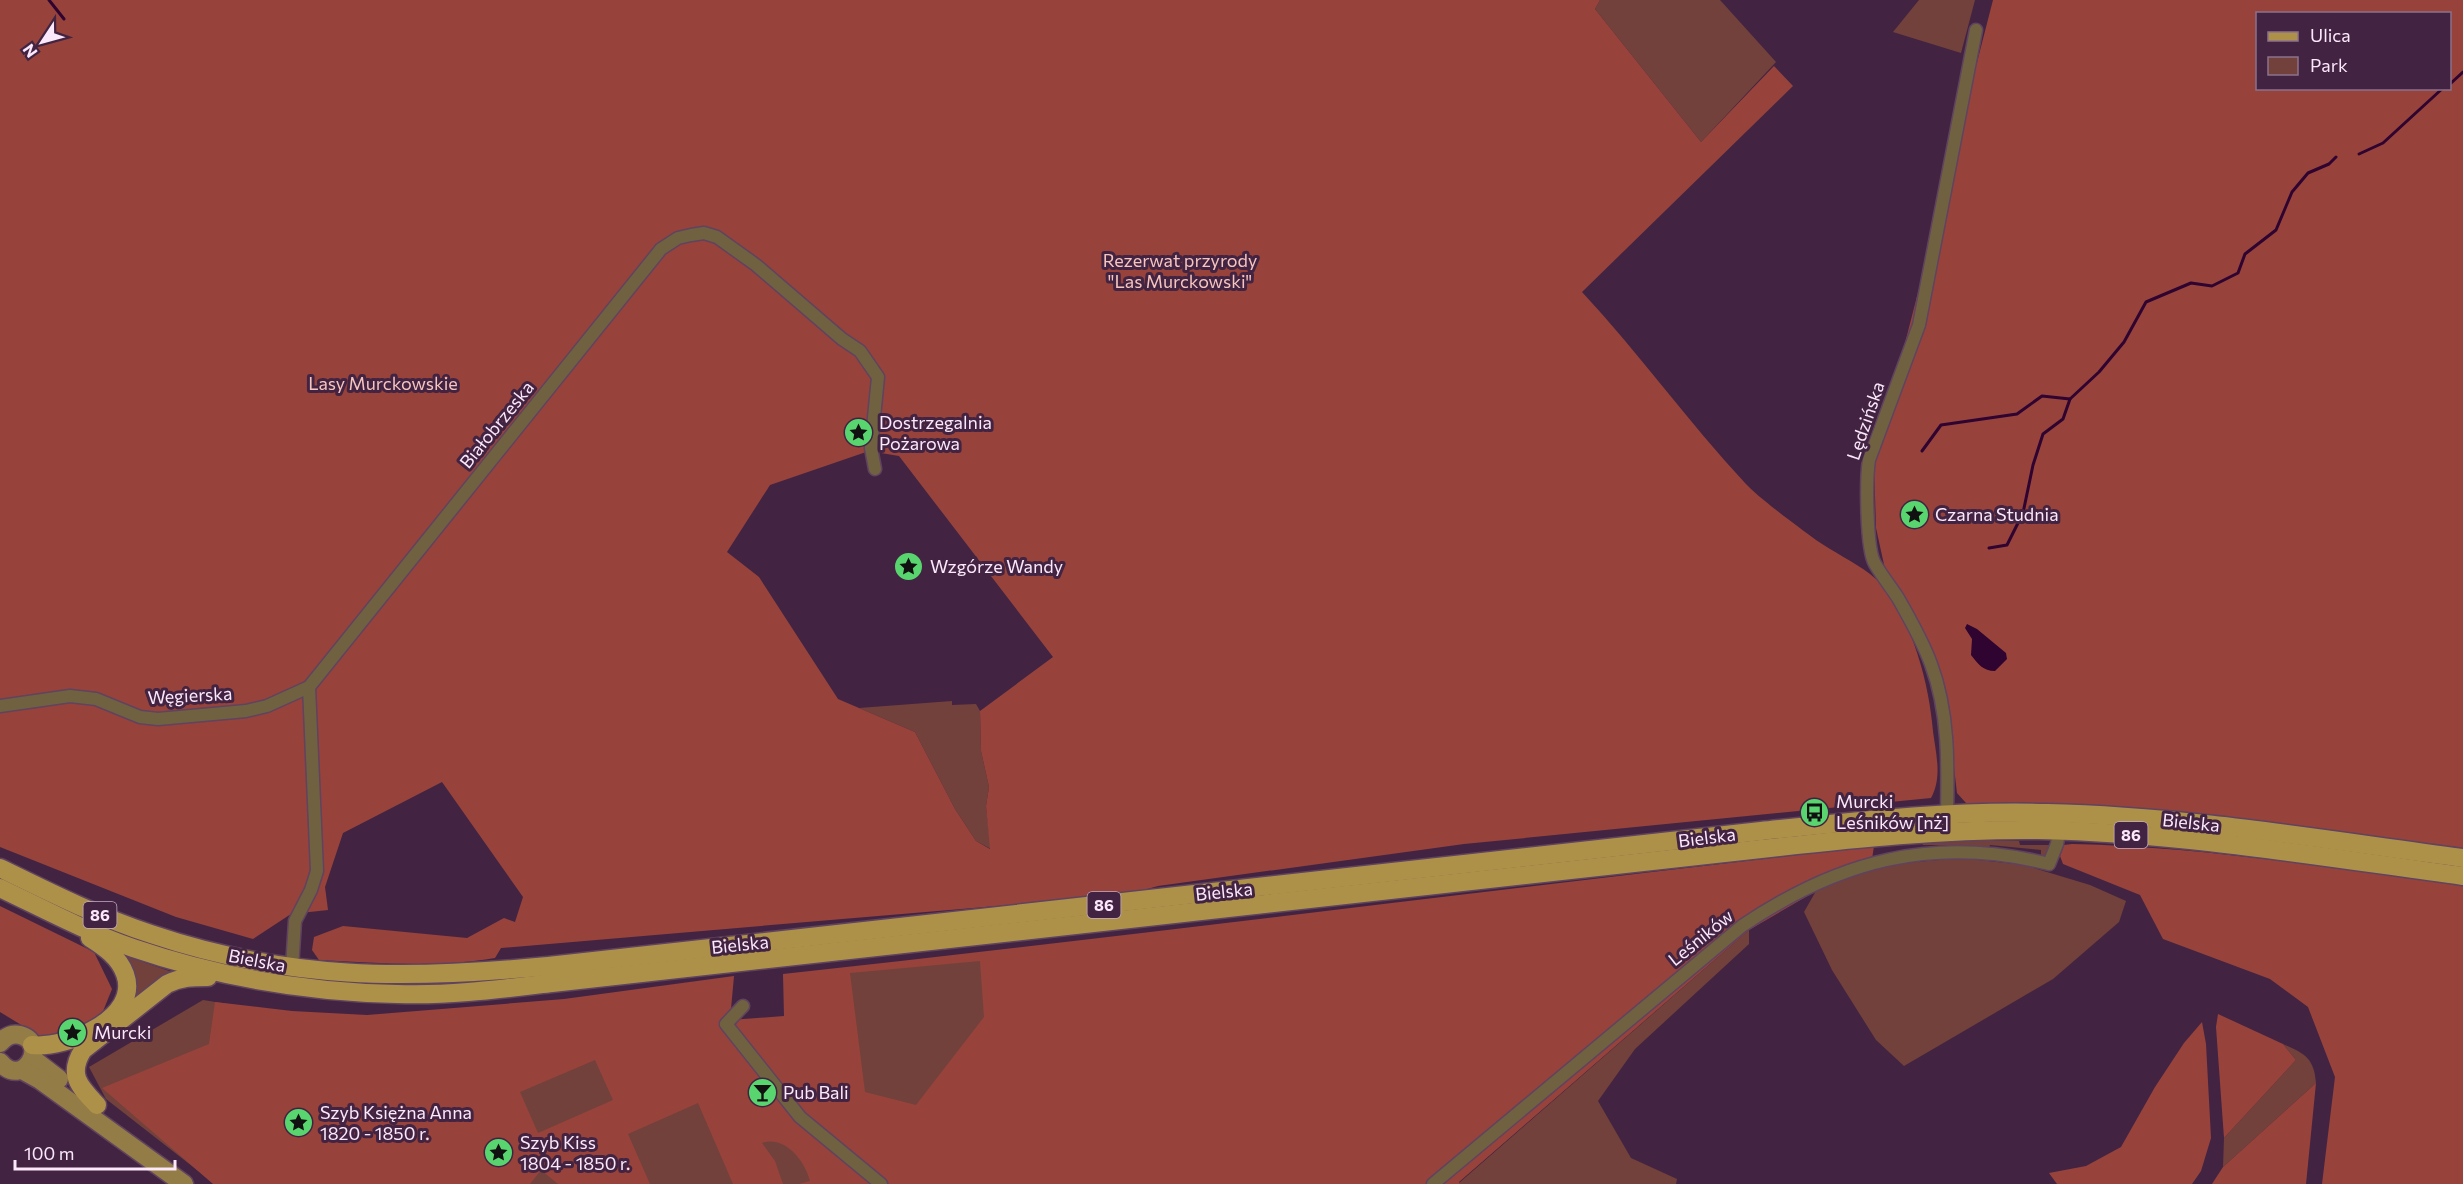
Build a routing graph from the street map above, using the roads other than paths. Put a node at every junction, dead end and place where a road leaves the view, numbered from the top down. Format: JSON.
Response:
{"nodes":[{"id":1,"x":1976,"y":30,"type":"dead end"},
{"id":2,"x":875,"y":469,"type":"dead end"},
{"id":3,"x":309,"y":687,"type":"junction"},
{"id":4,"x":0,"y":706,"type":"edge"},
{"id":5,"x":1947,"y":814,"type":"junction"},
{"id":6,"x":2059,"y":831,"type":"junction"},
{"id":7,"x":2463,"y":858,"type":"edge"},
{"id":8,"x":0,"y":868,"type":"edge"},
{"id":9,"x":2463,"y":876,"type":"edge"},
{"id":10,"x":0,"y":888,"type":"edge"},
{"id":11,"x":67,"y":921,"type":"junction"},
{"id":12,"x":292,"y":968,"type":"junction"},
{"id":13,"x":249,"y":979,"type":"junction"},
{"id":14,"x":743,"y":1006,"type":"dead end"},
{"id":15,"x":2,"y":1037,"type":"edge"},
{"id":16,"x":94,"y":1040,"type":"junction"},
{"id":17,"x":18,"y":1061,"type":"edge"},
{"id":18,"x":97,"y":1105,"type":"junction"},
{"id":19,"x":182,"y":1184,"type":"edge"},
{"id":20,"x":881,"y":1184,"type":"edge"},
{"id":21,"x":1433,"y":1184,"type":"edge"}],
"edges":[{"from":1,"to":5,"type":"street","name":"Lędzińska"},
{"from":2,"to":3,"type":"street","name":"Białobrzeska"},
{"from":3,"to":4,"type":"street","name":"Węgierska"},
{"from":3,"to":12,"type":"street"},
{"from":5,"to":7,"type":"main road","name":"Bielska","number":"86"},
{"from":5,"to":12,"type":"main road","name":"Bielska","number":"86"},
{"from":6,"to":9,"type":"main road","name":"Bielska","number":"86"},
{"from":6,"to":13,"type":"main road","name":"Bielska","number":"86"},
{"from":6,"to":21,"type":"street","name":"Leśników"},
{"from":8,"to":12,"type":"main road","name":"Bielska","number":"86"},
{"from":10,"to":11,"type":"main road","name":"Bielska","number":"86"},
{"from":11,"to":13,"type":"main road","name":"Bielska","number":"86"},
{"from":11,"to":17,"type":"main road"},
{"from":13,"to":16,"type":"main road"},
{"from":14,"to":20,"type":"street"},
{"from":15,"to":17,"type":"street"},
{"from":16,"to":17,"type":"main road"},
{"from":16,"to":18,"type":"main road"},
{"from":17,"to":18,"type":"street"},
{"from":17,"to":19,"type":"street"},
{"from":18,"to":19,"type":"street"}]}
